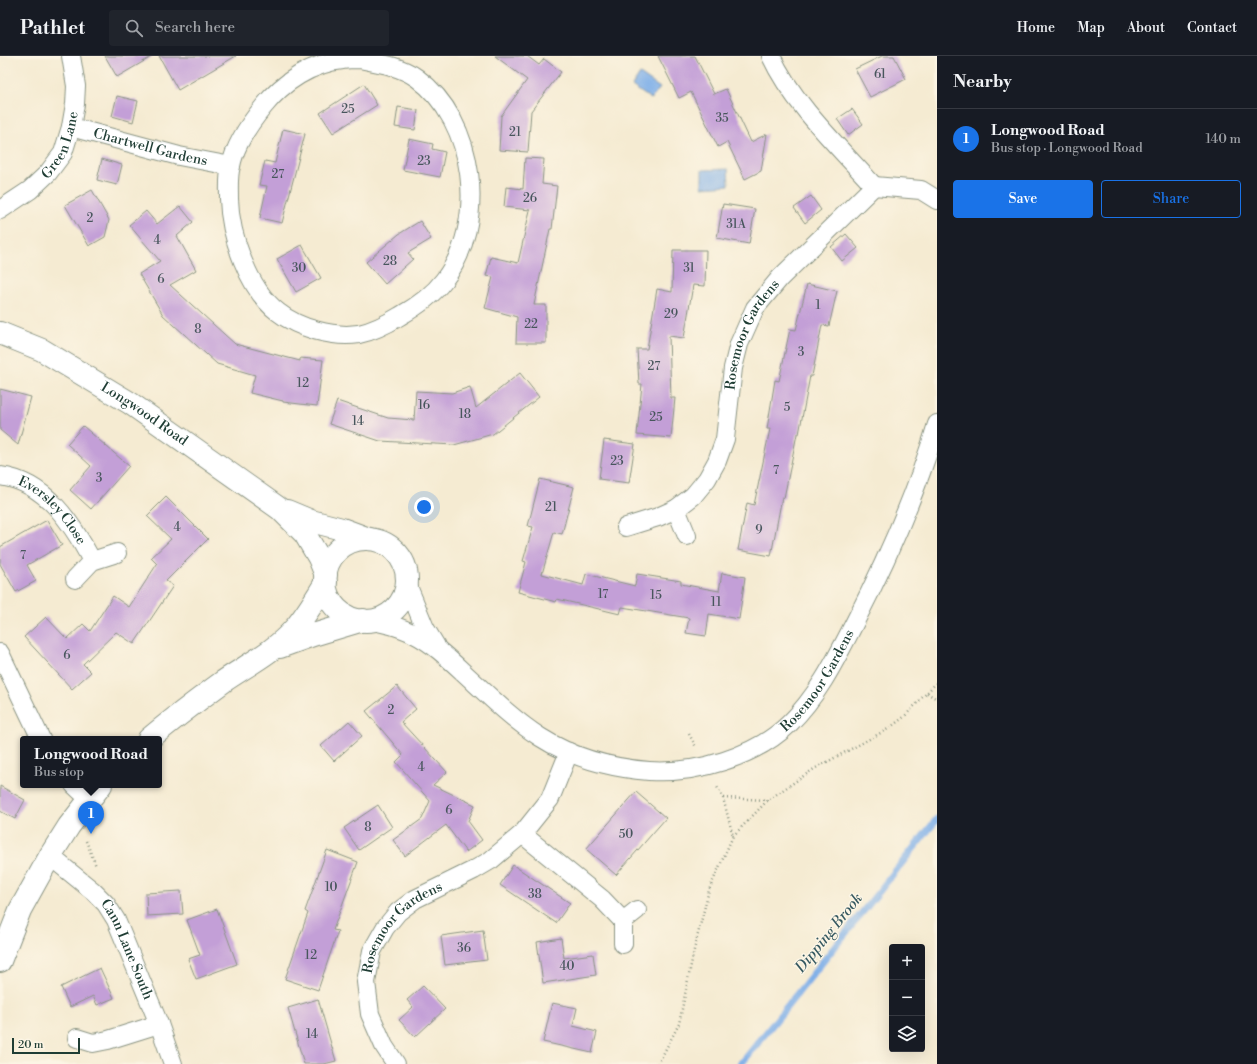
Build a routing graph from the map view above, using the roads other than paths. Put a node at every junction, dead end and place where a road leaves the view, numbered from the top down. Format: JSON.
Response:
{"nodes":[{"id":1,"x":71,"y":56,"type":"edge"},
{"id":2,"x":771,"y":56,"type":"edge"},
{"id":3,"x":71,"y":127,"type":"junction"},
{"id":4,"x":231,"y":166,"type":"junction"},
{"id":5,"x":874,"y":186,"type":"junction"},
{"id":6,"x":937,"y":200,"type":"edge"},
{"id":7,"x":0,"y":210,"type":"edge"},
{"id":8,"x":0,"y":333,"type":"edge"},
{"id":9,"x":937,"y":424,"type":"edge"},
{"id":10,"x":0,"y":476,"type":"edge"},
{"id":11,"x":280,"y":509,"type":"junction"},
{"id":12,"x":676,"y":509,"type":"junction"},
{"id":13,"x":626,"y":527,"type":"dead end"},
{"id":14,"x":687,"y":536,"type":"dead end"},
{"id":15,"x":369,"y":539,"type":"junction"},
{"id":16,"x":117,"y":553,"type":"dead end"},
{"id":17,"x":92,"y":561,"type":"junction"},
{"id":18,"x":326,"y":578,"type":"junction"},
{"id":19,"x":75,"y":579,"type":"dead end"},
{"id":20,"x":407,"y":584,"type":"junction"},
{"id":21,"x":365,"y":620,"type":"junction"},
{"id":22,"x":437,"y":648,"type":"junction"},
{"id":23,"x":270,"y":651,"type":"junction"},
{"id":24,"x":0,"y":653,"type":"edge"},
{"id":25,"x":40,"y":736,"type":"edge"},
{"id":26,"x":153,"y":736,"type":"edge"},
{"id":27,"x":569,"y":752,"type":"junction"},
{"id":28,"x":88,"y":790,"type":"edge"},
{"id":29,"x":522,"y":834,"type":"junction"},
{"id":30,"x":50,"y":856,"type":"junction"},
{"id":31,"x":637,"y":910,"type":"dead end"},
{"id":32,"x":623,"y":921,"type":"junction"},
{"id":33,"x":623,"y":944,"type":"dead end"},
{"id":34,"x":0,"y":961,"type":"edge"},
{"id":35,"x":159,"y":1024,"type":"junction"},
{"id":36,"x":77,"y":1038,"type":"dead end"},
{"id":37,"x":173,"y":1064,"type":"edge"},
{"id":38,"x":396,"y":1064,"type":"edge"}],
"edges":[{"from":1,"to":3,"type":"street","name":"Green Lane"},
{"from":2,"to":5,"type":"street"},
{"from":3,"to":4,"type":"street","name":"Chartwell Gardens"},
{"from":3,"to":7,"type":"street","name":"Green Lane"},
{"from":4,"to":4,"type":"street"},
{"from":5,"to":6,"type":"street"},
{"from":5,"to":12,"type":"street","name":"Rosemoor Gardens"},
{"from":8,"to":11,"type":"street","name":"Longwood Road"},
{"from":9,"to":27,"type":"street","name":"Rosemoor Gardens"},
{"from":10,"to":17,"type":"street","name":"Eversley Close"},
{"from":11,"to":15,"type":"street","name":"Longwood Road"},
{"from":11,"to":18,"type":"street","name":"Longwood Road"},
{"from":12,"to":13,"type":"street","name":"Rosemoor Gardens"},
{"from":12,"to":14,"type":"street"},
{"from":15,"to":18,"type":"street"},
{"from":15,"to":20,"type":"street"},
{"from":16,"to":17,"type":"street","name":"Eversley Close"},
{"from":17,"to":19,"type":"street","name":"Eversley Close"},
{"from":18,"to":21,"type":"street"},
{"from":18,"to":23,"type":"street"},
{"from":20,"to":21,"type":"street"},
{"from":20,"to":22,"type":"street","name":"Rosemoor Gardens"},
{"from":21,"to":22,"type":"street","name":"Rosemoor Gardens"},
{"from":21,"to":23,"type":"street"},
{"from":22,"to":27,"type":"street","name":"Rosemoor Gardens"},
{"from":23,"to":26,"type":"street"},
{"from":24,"to":25,"type":"street"},
{"from":27,"to":29,"type":"street","name":"Rosemoor Gardens"},
{"from":28,"to":30,"type":"street"},
{"from":29,"to":32,"type":"street"},
{"from":29,"to":38,"type":"street","name":"Rosemoor Gardens"},
{"from":30,"to":34,"type":"street"},
{"from":30,"to":35,"type":"street","name":"Cann Lane South"},
{"from":31,"to":32,"type":"street"},
{"from":32,"to":33,"type":"street"},
{"from":35,"to":36,"type":"street"},
{"from":35,"to":37,"type":"street","name":"Cann Lane South"}]}
